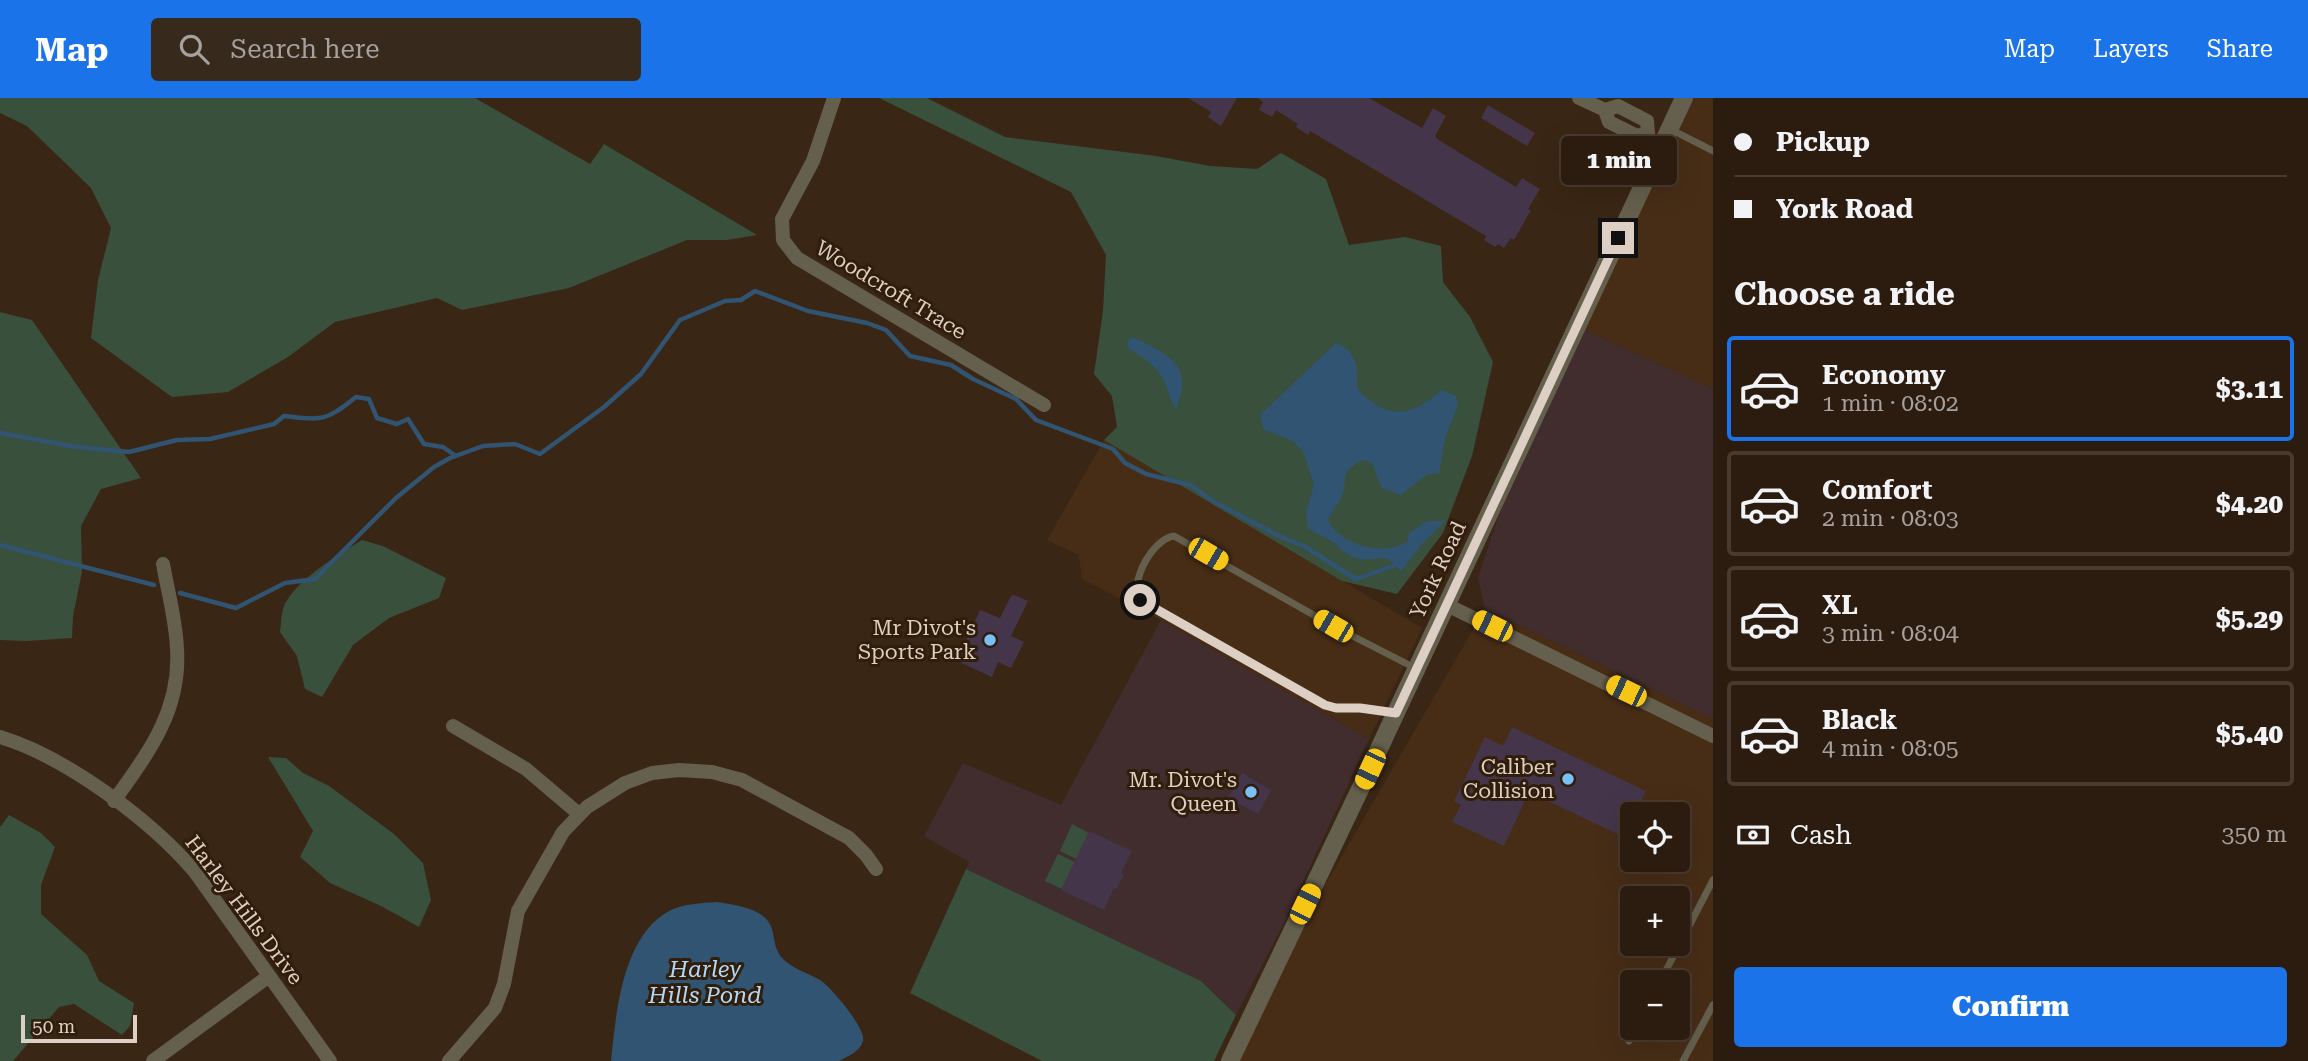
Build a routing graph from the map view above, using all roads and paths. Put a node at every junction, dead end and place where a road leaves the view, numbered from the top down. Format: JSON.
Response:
{"nodes":[{"id":1,"x":834,"y":98,"type":"edge"},
{"id":2,"x":1579,"y":98,"type":"edge"},
{"id":3,"x":1684,"y":98,"type":"edge"},
{"id":4,"x":1660,"y":134,"type":"junction"},
{"id":5,"x":1713,"y":151,"type":"edge"},
{"id":6,"x":1044,"y":405,"type":"dead end"},
{"id":7,"x":163,"y":564,"type":"dead end"},
{"id":8,"x":1447,"y":605,"type":"junction"},
{"id":9,"x":1417,"y":668,"type":"junction"},
{"id":10,"x":1396,"y":713,"type":"junction"},
{"id":11,"x":453,"y":726,"type":"dead end"},
{"id":12,"x":1713,"y":736,"type":"edge"},
{"id":13,"x":0,"y":737,"type":"edge"},
{"id":14,"x":114,"y":800,"type":"junction"},
{"id":15,"x":579,"y":814,"type":"junction"},
{"id":16,"x":876,"y":869,"type":"dead end"},
{"id":17,"x":1713,"y":880,"type":"edge"},
{"id":18,"x":1666,"y":970,"type":"edge"},
{"id":19,"x":269,"y":976,"type":"junction"},
{"id":20,"x":1713,"y":1005,"type":"edge"},
{"id":21,"x":153,"y":1061,"type":"edge"},
{"id":22,"x":330,"y":1061,"type":"edge"},
{"id":23,"x":449,"y":1061,"type":"edge"},
{"id":24,"x":1230,"y":1061,"type":"edge"},
{"id":25,"x":1683,"y":1061,"type":"edge"}],
"edges":[{"from":1,"to":6,"type":"street","name":"Woodcroft Trace"},
{"from":2,"to":4,"type":"street"},
{"from":3,"to":4,"type":"street","name":"York Road"},
{"from":4,"to":5,"type":"lane"},
{"from":4,"to":8,"type":"street","name":"York Road"},
{"from":7,"to":14,"type":"street"},
{"from":8,"to":9,"type":"street","name":"York Road"},
{"from":8,"to":12,"type":"street"},
{"from":9,"to":10,"type":"street","name":"York Road"},
{"from":9,"to":10,"type":"lane"},
{"from":10,"to":24,"type":"street","name":"York Road"},
{"from":11,"to":15,"type":"street"},
{"from":13,"to":14,"type":"street","name":"Harley Hills Drive"},
{"from":14,"to":19,"type":"street","name":"Harley Hills Drive"},
{"from":15,"to":16,"type":"street"},
{"from":15,"to":23,"type":"street"},
{"from":17,"to":18,"type":"lane"},
{"from":19,"to":21,"type":"street"},
{"from":19,"to":22,"type":"street","name":"Harley Hills Drive"},
{"from":20,"to":25,"type":"lane"}]}
